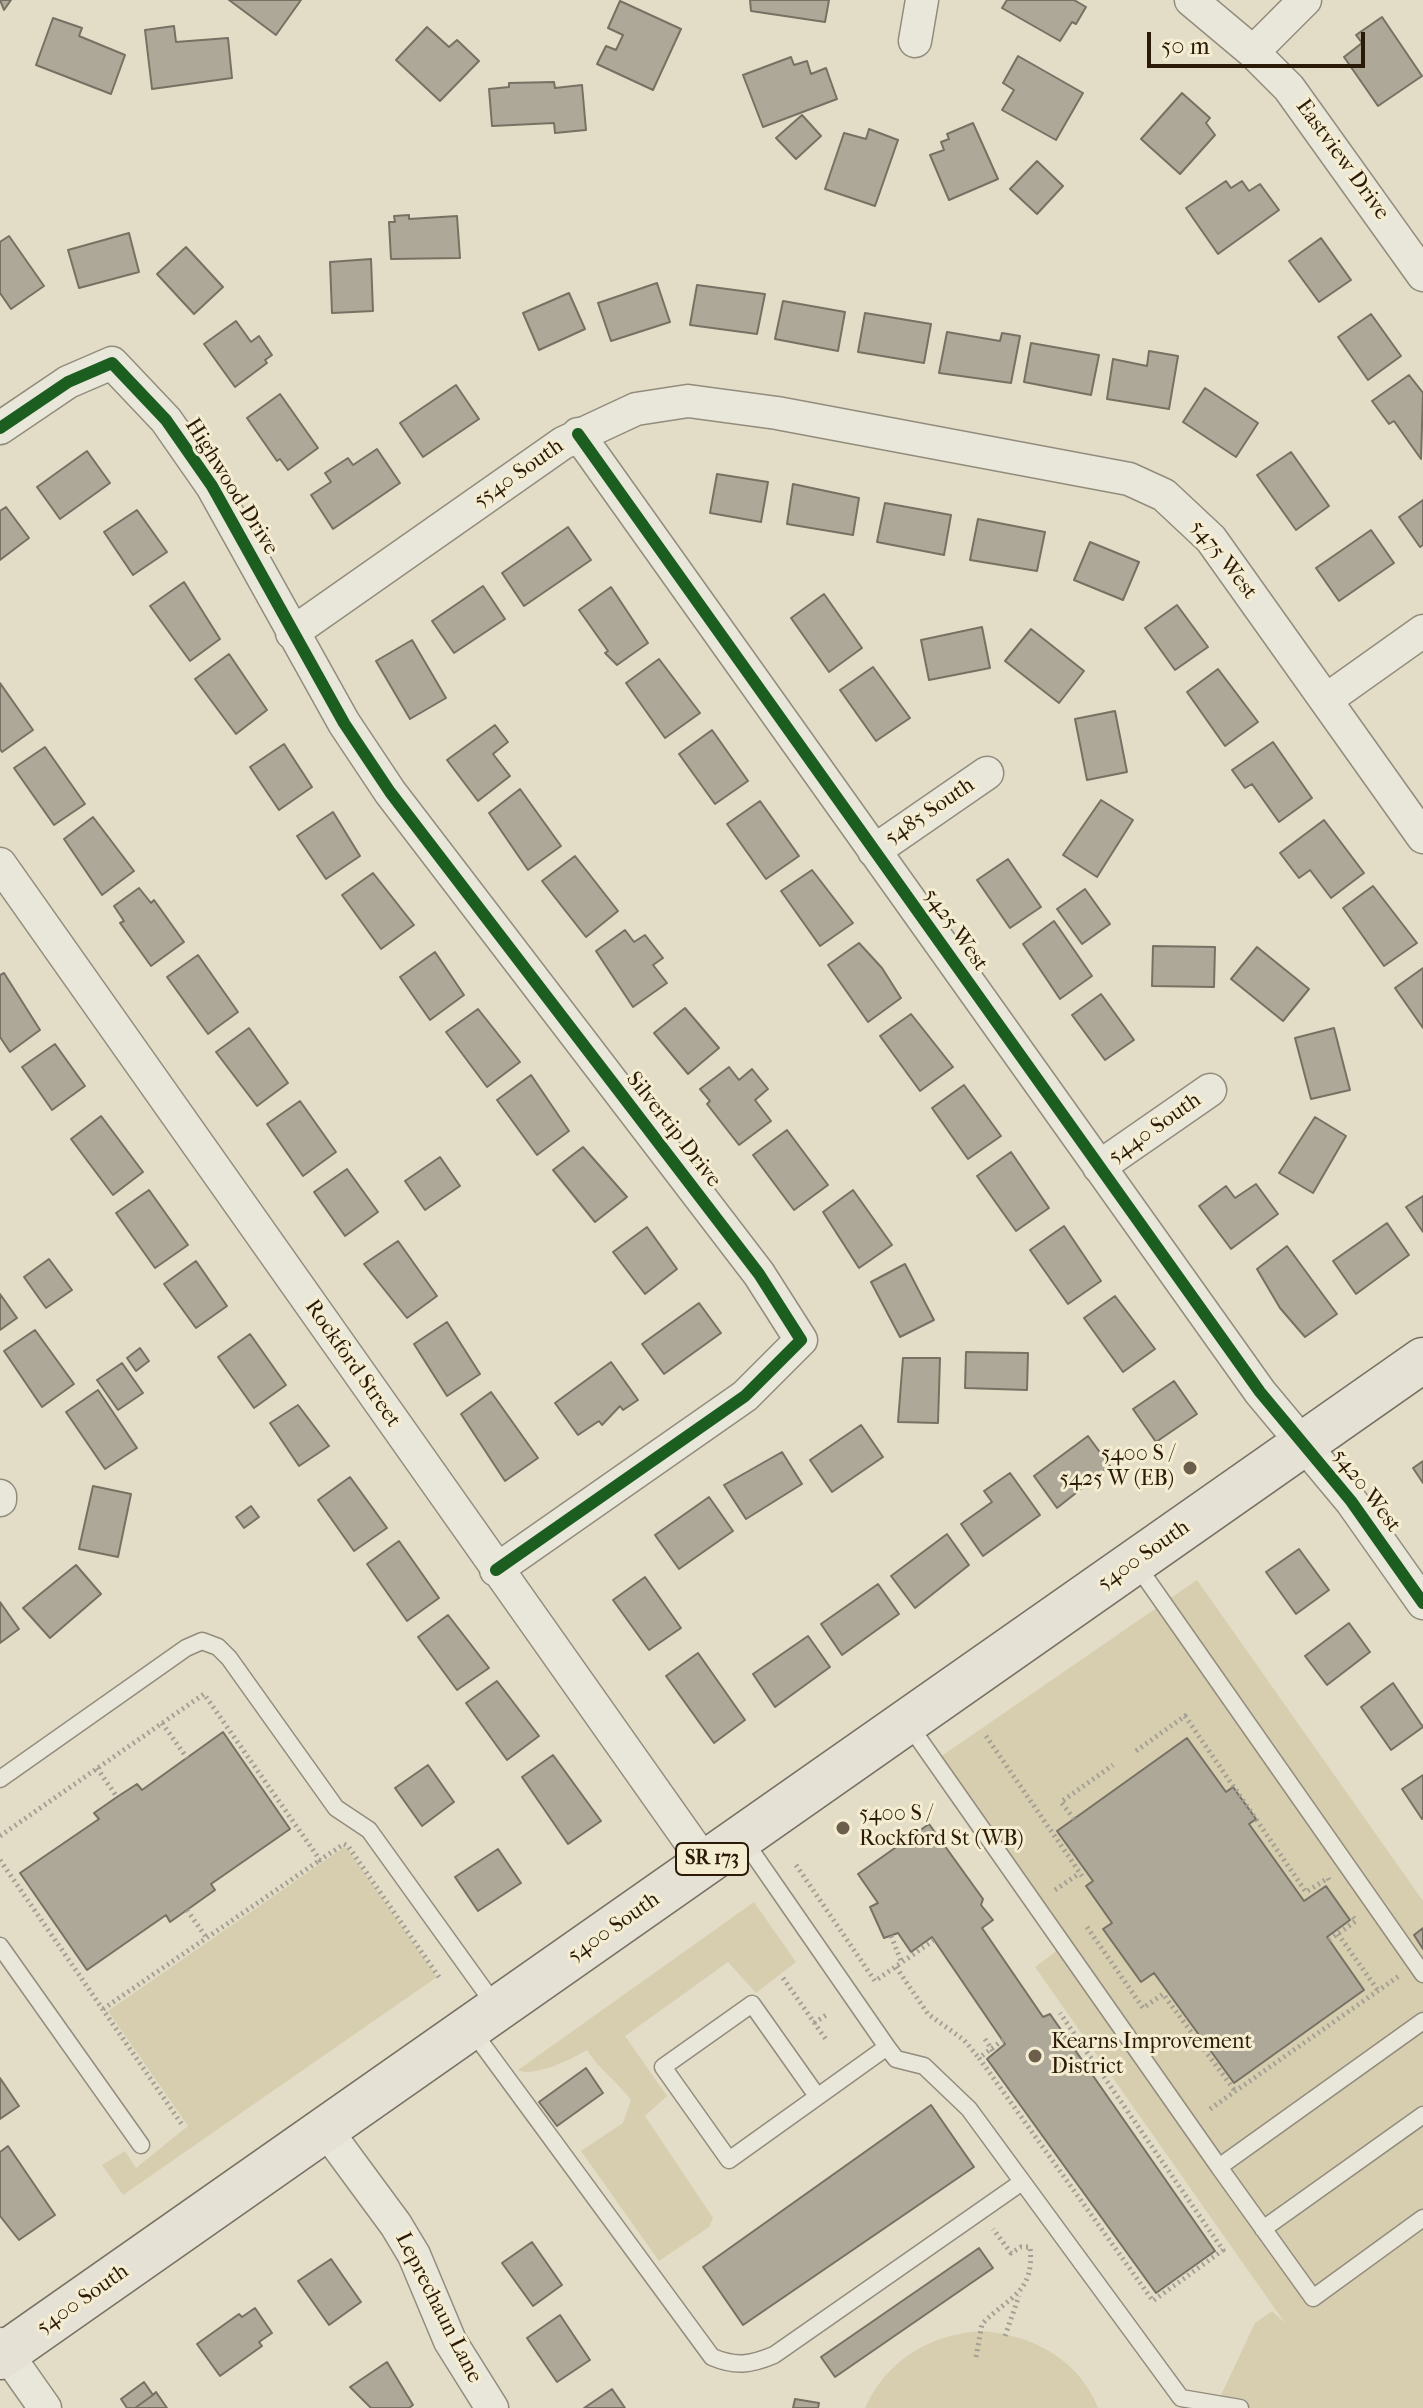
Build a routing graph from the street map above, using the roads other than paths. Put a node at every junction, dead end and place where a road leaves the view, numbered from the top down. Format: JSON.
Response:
{"nodes":[{"id":1,"x":922,"y":0,"type":"edge"},
{"id":2,"x":1191,"y":0,"type":"edge"},
{"id":3,"x":1305,"y":0,"type":"edge"},
{"id":4,"x":915,"y":41,"type":"dead end"},
{"id":5,"x":1253,"y":52,"type":"junction"},
{"id":6,"x":1423,"y":275,"type":"edge"},
{"id":7,"x":5,"y":413,"type":"edge"},
{"id":8,"x":777,"y":413,"type":"joint"},
{"id":9,"x":578,"y":434,"type":"junction"},
{"id":10,"x":1423,"y":631,"type":"edge"},
{"id":11,"x":292,"y":633,"type":"junction"},
{"id":12,"x":1326,"y":700,"type":"junction"},
{"id":13,"x":987,"y":773,"type":"dead end"},
{"id":14,"x":1423,"y":837,"type":"edge"},
{"id":15,"x":874,"y":851,"type":"junction"},
{"id":16,"x":0,"y":864,"type":"edge"},
{"id":17,"x":1210,"y":1090,"type":"dead end"},
{"id":18,"x":1099,"y":1167,"type":"junction"},
{"id":19,"x":1423,"y":1360,"type":"edge"},
{"id":20,"x":1304,"y":1444,"type":"junction"},
{"id":21,"x":1135,"y":1562,"type":"junction"},
{"id":22,"x":496,"y":1570,"type":"junction"},
{"id":23,"x":1423,"y":1603,"type":"edge"},
{"id":24,"x":907,"y":1722,"type":"junction"},
{"id":25,"x":0,"y":1779,"type":"edge"},
{"id":26,"x":742,"y":1838,"type":"junction"},
{"id":27,"x":706,"y":1864,"type":"junction"},
{"id":28,"x":0,"y":1946,"type":"edge"},
{"id":29,"x":1423,"y":1974,"type":"edge"},
{"id":30,"x":484,"y":2018,"type":"junction"},
{"id":31,"x":1423,"y":2021,"type":"edge"},
{"id":32,"x":887,"y":2047,"type":"junction"},
{"id":33,"x":817,"y":2096,"type":"junction"},
{"id":34,"x":1423,"y":2115,"type":"edge"},
{"id":35,"x":326,"y":2130,"type":"junction"},
{"id":36,"x":141,"y":2145,"type":"dead end"},
{"id":37,"x":1219,"y":2167,"type":"junction"},
{"id":38,"x":1022,"y":2182,"type":"junction"},
{"id":39,"x":1423,"y":2218,"type":"edge"},
{"id":40,"x":1263,"y":2229,"type":"junction"},
{"id":41,"x":2,"y":2351,"type":"edge"},
{"id":42,"x":45,"y":2408,"type":"edge"},
{"id":43,"x":492,"y":2408,"type":"edge"},
{"id":44,"x":1240,"y":2408,"type":"edge"}],
"edges":[{"from":1,"to":4,"type":"street"},
{"from":2,"to":5,"type":"street","name":"Eastview Drive"},
{"from":3,"to":5,"type":"street"},
{"from":5,"to":6,"type":"street","name":"Eastview Drive"},
{"from":7,"to":11,"type":"street","name":"Highwood Drive"},
{"from":8,"to":9,"type":"street","name":"5540 South"},
{"from":8,"to":12,"type":"street","name":"5475 West"},
{"from":9,"to":11,"type":"street","name":"5540 South"},
{"from":9,"to":15,"type":"street","name":"5425 West"},
{"from":10,"to":12,"type":"street"},
{"from":11,"to":22,"type":"street","name":"Silvertip Drive"},
{"from":12,"to":14,"type":"street","name":"5475 West"},
{"from":13,"to":15,"type":"street","name":"5485 South"},
{"from":15,"to":18,"type":"street","name":"5425 West"},
{"from":16,"to":22,"type":"street","name":"Rockford Street"},
{"from":17,"to":18,"type":"street","name":"5440 South"},
{"from":18,"to":20,"type":"street","name":"5425 West"},
{"from":19,"to":20,"type":"main road","name":"5400 South","number":"SR 173"},
{"from":20,"to":21,"type":"main road","name":"5400 South","number":"SR 173"},
{"from":20,"to":23,"type":"street","name":"5420 West"},
{"from":21,"to":24,"type":"main road","name":"5400 South","number":"SR 173"},
{"from":21,"to":29,"type":"lane"},
{"from":22,"to":27,"type":"street","name":"Rockford Street"},
{"from":24,"to":26,"type":"main road","name":"5400 South","number":"SR 173"},
{"from":24,"to":37,"type":"lane"},
{"from":25,"to":30,"type":"lane"},
{"from":26,"to":27,"type":"main road","name":"5400 South","number":"SR 173"},
{"from":26,"to":32,"type":"lane"},
{"from":27,"to":30,"type":"main road","name":"5400 South","number":"SR 173"},
{"from":28,"to":36,"type":"lane"},
{"from":30,"to":35,"type":"main road","name":"5400 South","number":"SR 173"},
{"from":30,"to":38,"type":"lane"},
{"from":31,"to":37,"type":"lane"},
{"from":32,"to":33,"type":"lane"},
{"from":32,"to":38,"type":"lane"},
{"from":33,"to":33,"type":"lane"},
{"from":34,"to":40,"type":"lane"},
{"from":35,"to":41,"type":"main road","name":"5400 South","number":"SR 173"},
{"from":35,"to":43,"type":"street","name":"Leprechaun Lane"},
{"from":37,"to":40,"type":"lane"},
{"from":38,"to":44,"type":"lane"},
{"from":39,"to":40,"type":"lane"},
{"from":41,"to":42,"type":"street"}]}
